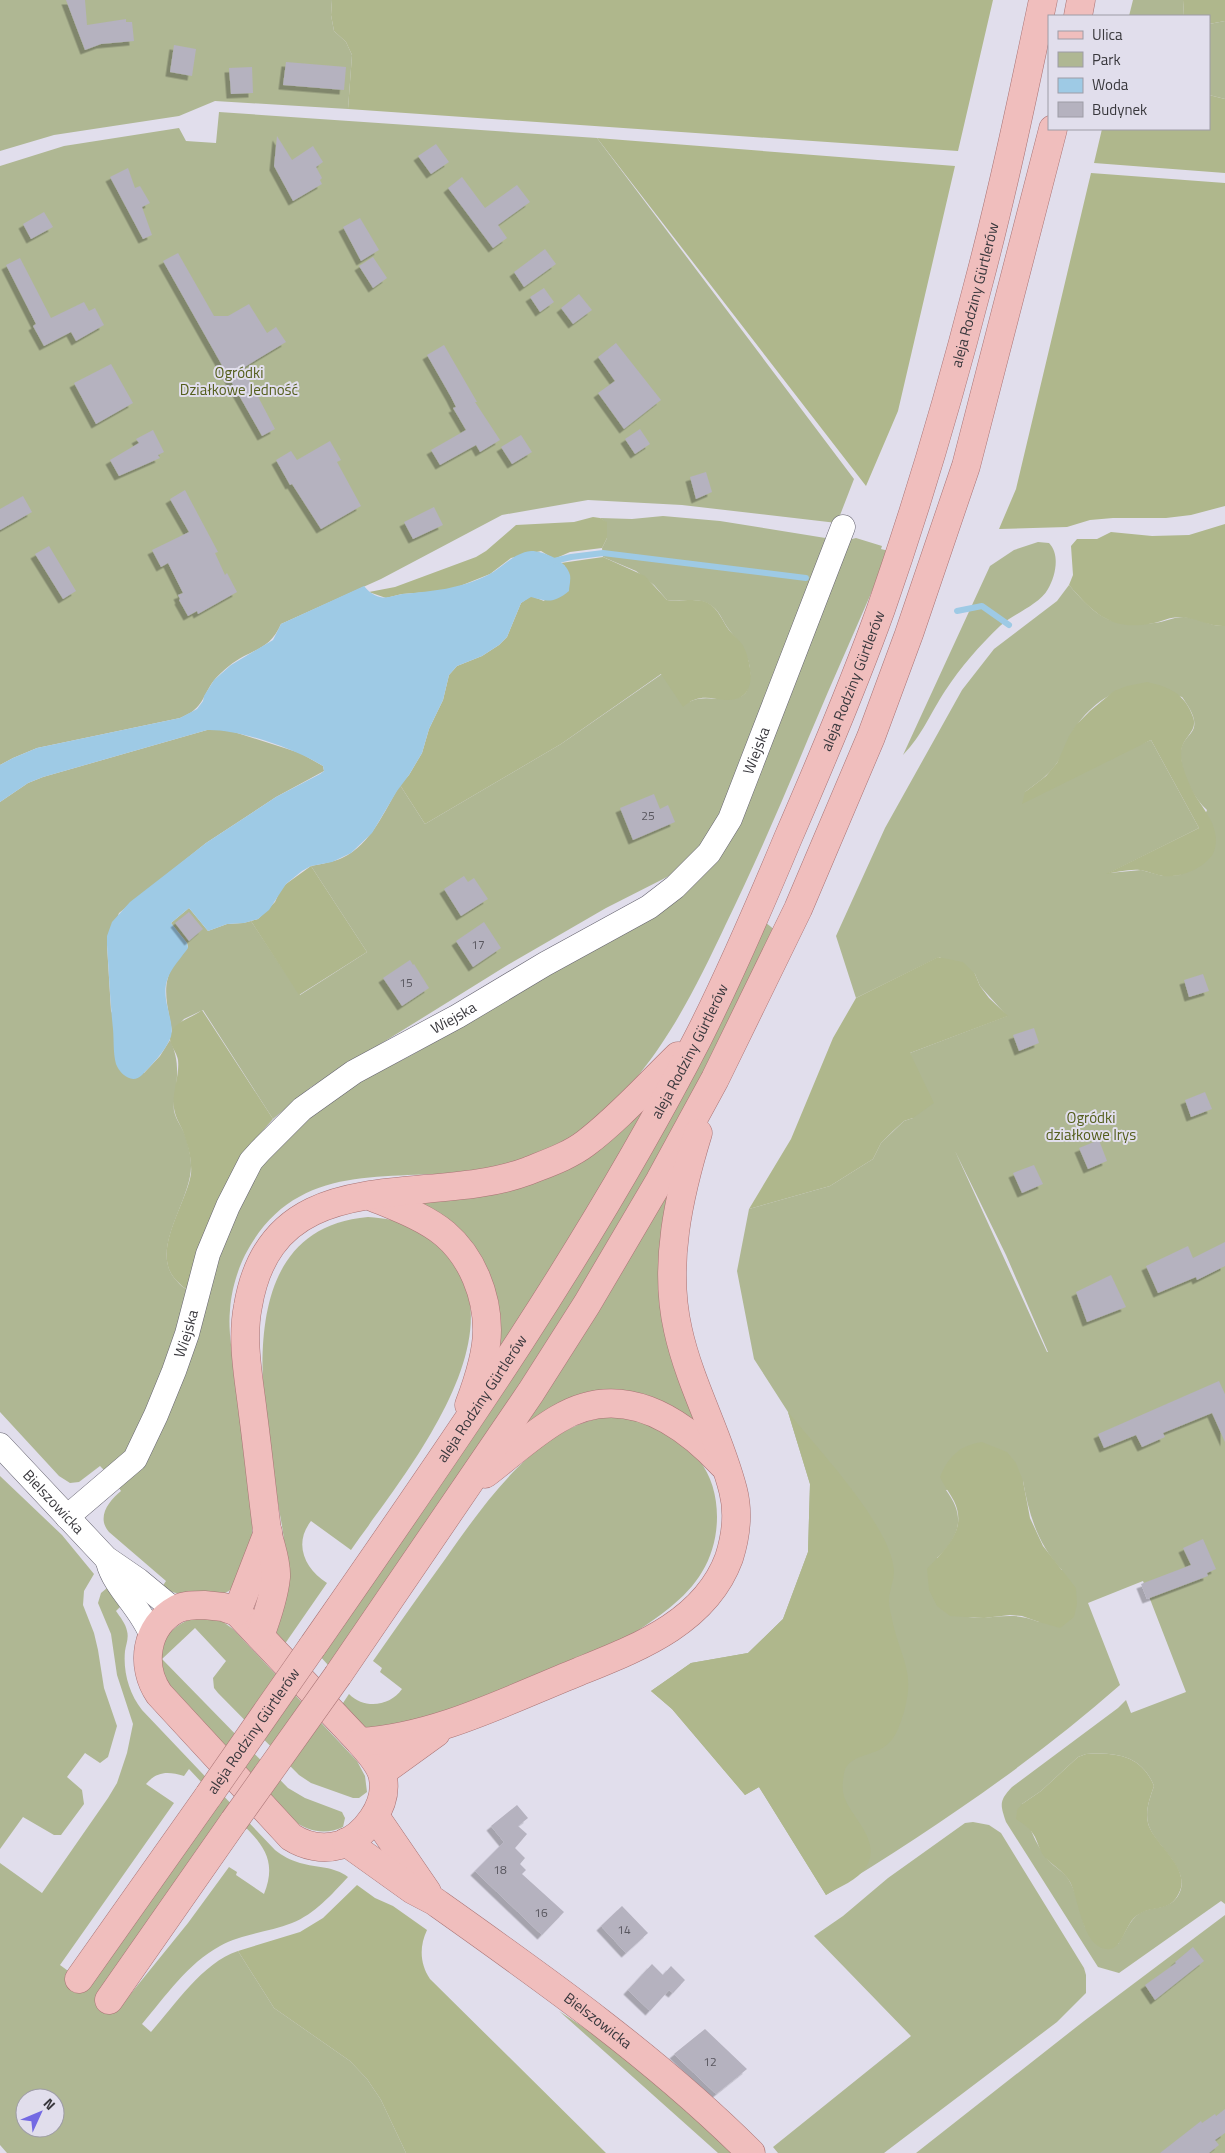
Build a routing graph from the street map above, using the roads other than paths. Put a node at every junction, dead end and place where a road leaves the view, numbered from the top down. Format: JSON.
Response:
{"nodes":[{"id":1,"x":1043,"y":0,"type":"edge"},
{"id":2,"x":1081,"y":0,"type":"edge"},
{"id":3,"x":1078,"y":15,"type":"edge"},
{"id":4,"x":1053,"y":130,"type":"edge"},
{"id":5,"x":843,"y":527,"type":"dead end"},
{"id":6,"x":698,"y":1036,"type":"junction"},
{"id":7,"x":715,"y":1080,"type":"junction"},
{"id":8,"x":368,"y":1196,"type":"junction"},
{"id":9,"x":458,"y":1437,"type":"junction"},
{"id":10,"x":0,"y":1445,"type":"edge"},
{"id":11,"x":725,"y":1467,"type":"junction"},
{"id":12,"x":466,"y":1489,"type":"junction"},
{"id":13,"x":67,"y":1517,"type":"junction"},
{"id":14,"x":268,"y":1532,"type":"junction"},
{"id":15,"x":106,"y":1558,"type":"junction"},
{"id":16,"x":176,"y":1610,"type":"junction"},
{"id":17,"x":237,"y":1612,"type":"junction"},
{"id":18,"x":260,"y":1636,"type":"junction"},
{"id":19,"x":152,"y":1637,"type":"junction"},
{"id":20,"x":445,"y":1726,"type":"junction"},
{"id":21,"x":360,"y":1742,"type":"junction"},
{"id":22,"x":382,"y":1772,"type":"junction"},
{"id":23,"x":375,"y":1816,"type":"junction"},
{"id":24,"x":346,"y":1842,"type":"junction"},
{"id":25,"x":434,"y":1901,"type":"junction"},
{"id":26,"x":79,"y":1979,"type":"dead end"},
{"id":27,"x":109,"y":2000,"type":"dead end"},
{"id":28,"x":751,"y":2153,"type":"edge"}],
"edges":[{"from":1,"to":6,"type":"main road","name":"aleja Rodziny Gürtlerów"},
{"from":2,"to":3,"type":"main road"},
{"from":4,"to":7,"type":"main road"},
{"from":5,"to":13,"type":"street","name":"Wiejska"},
{"from":6,"to":8,"type":"main road"},
{"from":6,"to":9,"type":"main road","name":"aleja Rodziny Gürtlerów"},
{"from":7,"to":11,"type":"main road"},
{"from":7,"to":12,"type":"main road"},
{"from":8,"to":9,"type":"main road"},
{"from":8,"to":14,"type":"main road"},
{"from":9,"to":26,"type":"main road","name":"aleja Rodziny Gürtlerów","bridge":true},
{"from":10,"to":13,"type":"street","name":"Bielszowicka"},
{"from":11,"to":12,"type":"main road"},
{"from":11,"to":20,"type":"main road"},
{"from":12,"to":27,"type":"main road","bridge":true},
{"from":13,"to":15,"type":"street","name":"Bielszowicka"},
{"from":14,"to":17,"type":"main road"},
{"from":14,"to":18,"type":"main road"},
{"from":15,"to":16,"type":"street"},
{"from":15,"to":19,"type":"street"},
{"from":16,"to":17,"type":"main road"},
{"from":16,"to":19,"type":"main road"},
{"from":17,"to":18,"type":"main road"},
{"from":18,"to":21,"type":"main road"},
{"from":19,"to":24,"type":"main road"},
{"from":20,"to":21,"type":"main road"},
{"from":20,"to":22,"type":"main road"},
{"from":21,"to":22,"type":"main road"},
{"from":22,"to":23,"type":"main road"},
{"from":23,"to":24,"type":"main road"},
{"from":23,"to":25,"type":"main road"},
{"from":24,"to":25,"type":"main road"},
{"from":25,"to":28,"type":"main road","name":"Bielszowicka"}]}
